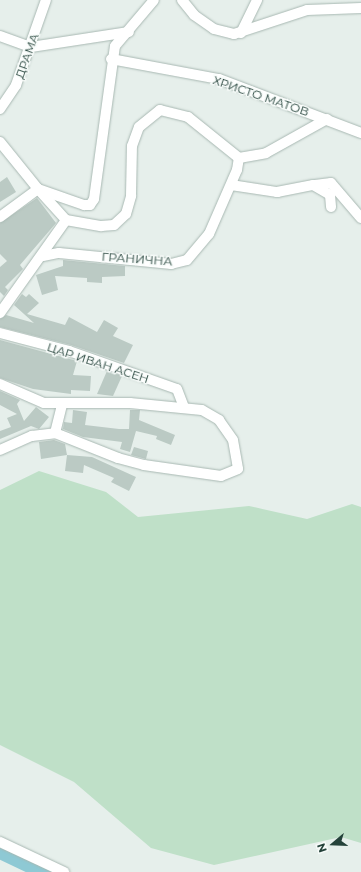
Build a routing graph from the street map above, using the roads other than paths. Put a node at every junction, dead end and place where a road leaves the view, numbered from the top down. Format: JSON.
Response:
{"nodes":[{"id":1,"x":46,"y":0,"type":"edge"},
{"id":2,"x":154,"y":0,"type":"edge"},
{"id":3,"x":182,"y":0,"type":"edge"},
{"id":4,"x":257,"y":0,"type":"edge"},
{"id":5,"x":361,"y":8,"type":"edge"},
{"id":6,"x":129,"y":32,"type":"junction"},
{"id":7,"x":241,"y":33,"type":"junction"},
{"id":8,"x":0,"y":36,"type":"edge"},
{"id":9,"x":31,"y":47,"type":"junction"},
{"id":10,"x":111,"y":59,"type":"junction"},
{"id":11,"x":0,"y":108,"type":"edge"},
{"id":12,"x":327,"y":119,"type":"junction"},
{"id":13,"x":361,"y":133,"type":"edge"},
{"id":14,"x":0,"y":142,"type":"edge"},
{"id":15,"x":239,"y":158,"type":"junction"},
{"id":16,"x":230,"y":185,"type":"junction"},
{"id":17,"x":313,"y":185,"type":"junction"},
{"id":18,"x":38,"y":189,"type":"junction"},
{"id":19,"x":331,"y":207,"type":"dead end"},
{"id":20,"x":0,"y":217,"type":"edge"},
{"id":21,"x":361,"y":218,"type":"edge"},
{"id":22,"x":66,"y":220,"type":"junction"},
{"id":23,"x":43,"y":256,"type":"junction"},
{"id":24,"x":0,"y":314,"type":"edge"},
{"id":25,"x":0,"y":333,"type":"edge"},
{"id":26,"x":0,"y":384,"type":"edge"},
{"id":27,"x":62,"y":404,"type":"junction"},
{"id":28,"x":184,"y":407,"type":"junction"},
{"id":29,"x":55,"y":433,"type":"junction"},
{"id":30,"x":0,"y":450,"type":"edge"},
{"id":31,"x":0,"y":842,"type":"edge"},
{"id":32,"x":64,"y":872,"type":"edge"}],
"edges":[{"from":1,"to":9,"type":"street","name":"ДРАМА"},
{"from":2,"to":6,"type":"street"},
{"from":3,"to":7,"type":"street"},
{"from":4,"to":7,"type":"street"},
{"from":5,"to":7,"type":"street"},
{"from":6,"to":9,"type":"street"},
{"from":6,"to":10,"type":"street"},
{"from":8,"to":9,"type":"street"},
{"from":9,"to":11,"type":"street","name":"ДРАМА"},
{"from":10,"to":12,"type":"street","name":"ХРИСТО МАТОВ"},
{"from":10,"to":18,"type":"street"},
{"from":12,"to":13,"type":"street","name":"ХРИСТО МАТОВ"},
{"from":12,"to":15,"type":"street"},
{"from":14,"to":18,"type":"street"},
{"from":15,"to":16,"type":"street","name":"ГРАНИЧНА"},
{"from":15,"to":22,"type":"street"},
{"from":16,"to":17,"type":"street"},
{"from":16,"to":23,"type":"street","name":"ГРАНИЧНА"},
{"from":17,"to":19,"type":"street"},
{"from":17,"to":21,"type":"street"},
{"from":18,"to":20,"type":"street"},
{"from":18,"to":22,"type":"street"},
{"from":22,"to":23,"type":"street"},
{"from":23,"to":24,"type":"street"},
{"from":25,"to":28,"type":"street","name":"ЦАР ИВАН АСЕН"},
{"from":26,"to":27,"type":"street"},
{"from":27,"to":28,"type":"street"},
{"from":27,"to":29,"type":"street"},
{"from":28,"to":29,"type":"street"},
{"from":29,"to":30,"type":"street"},
{"from":31,"to":32,"type":"street"}]}
